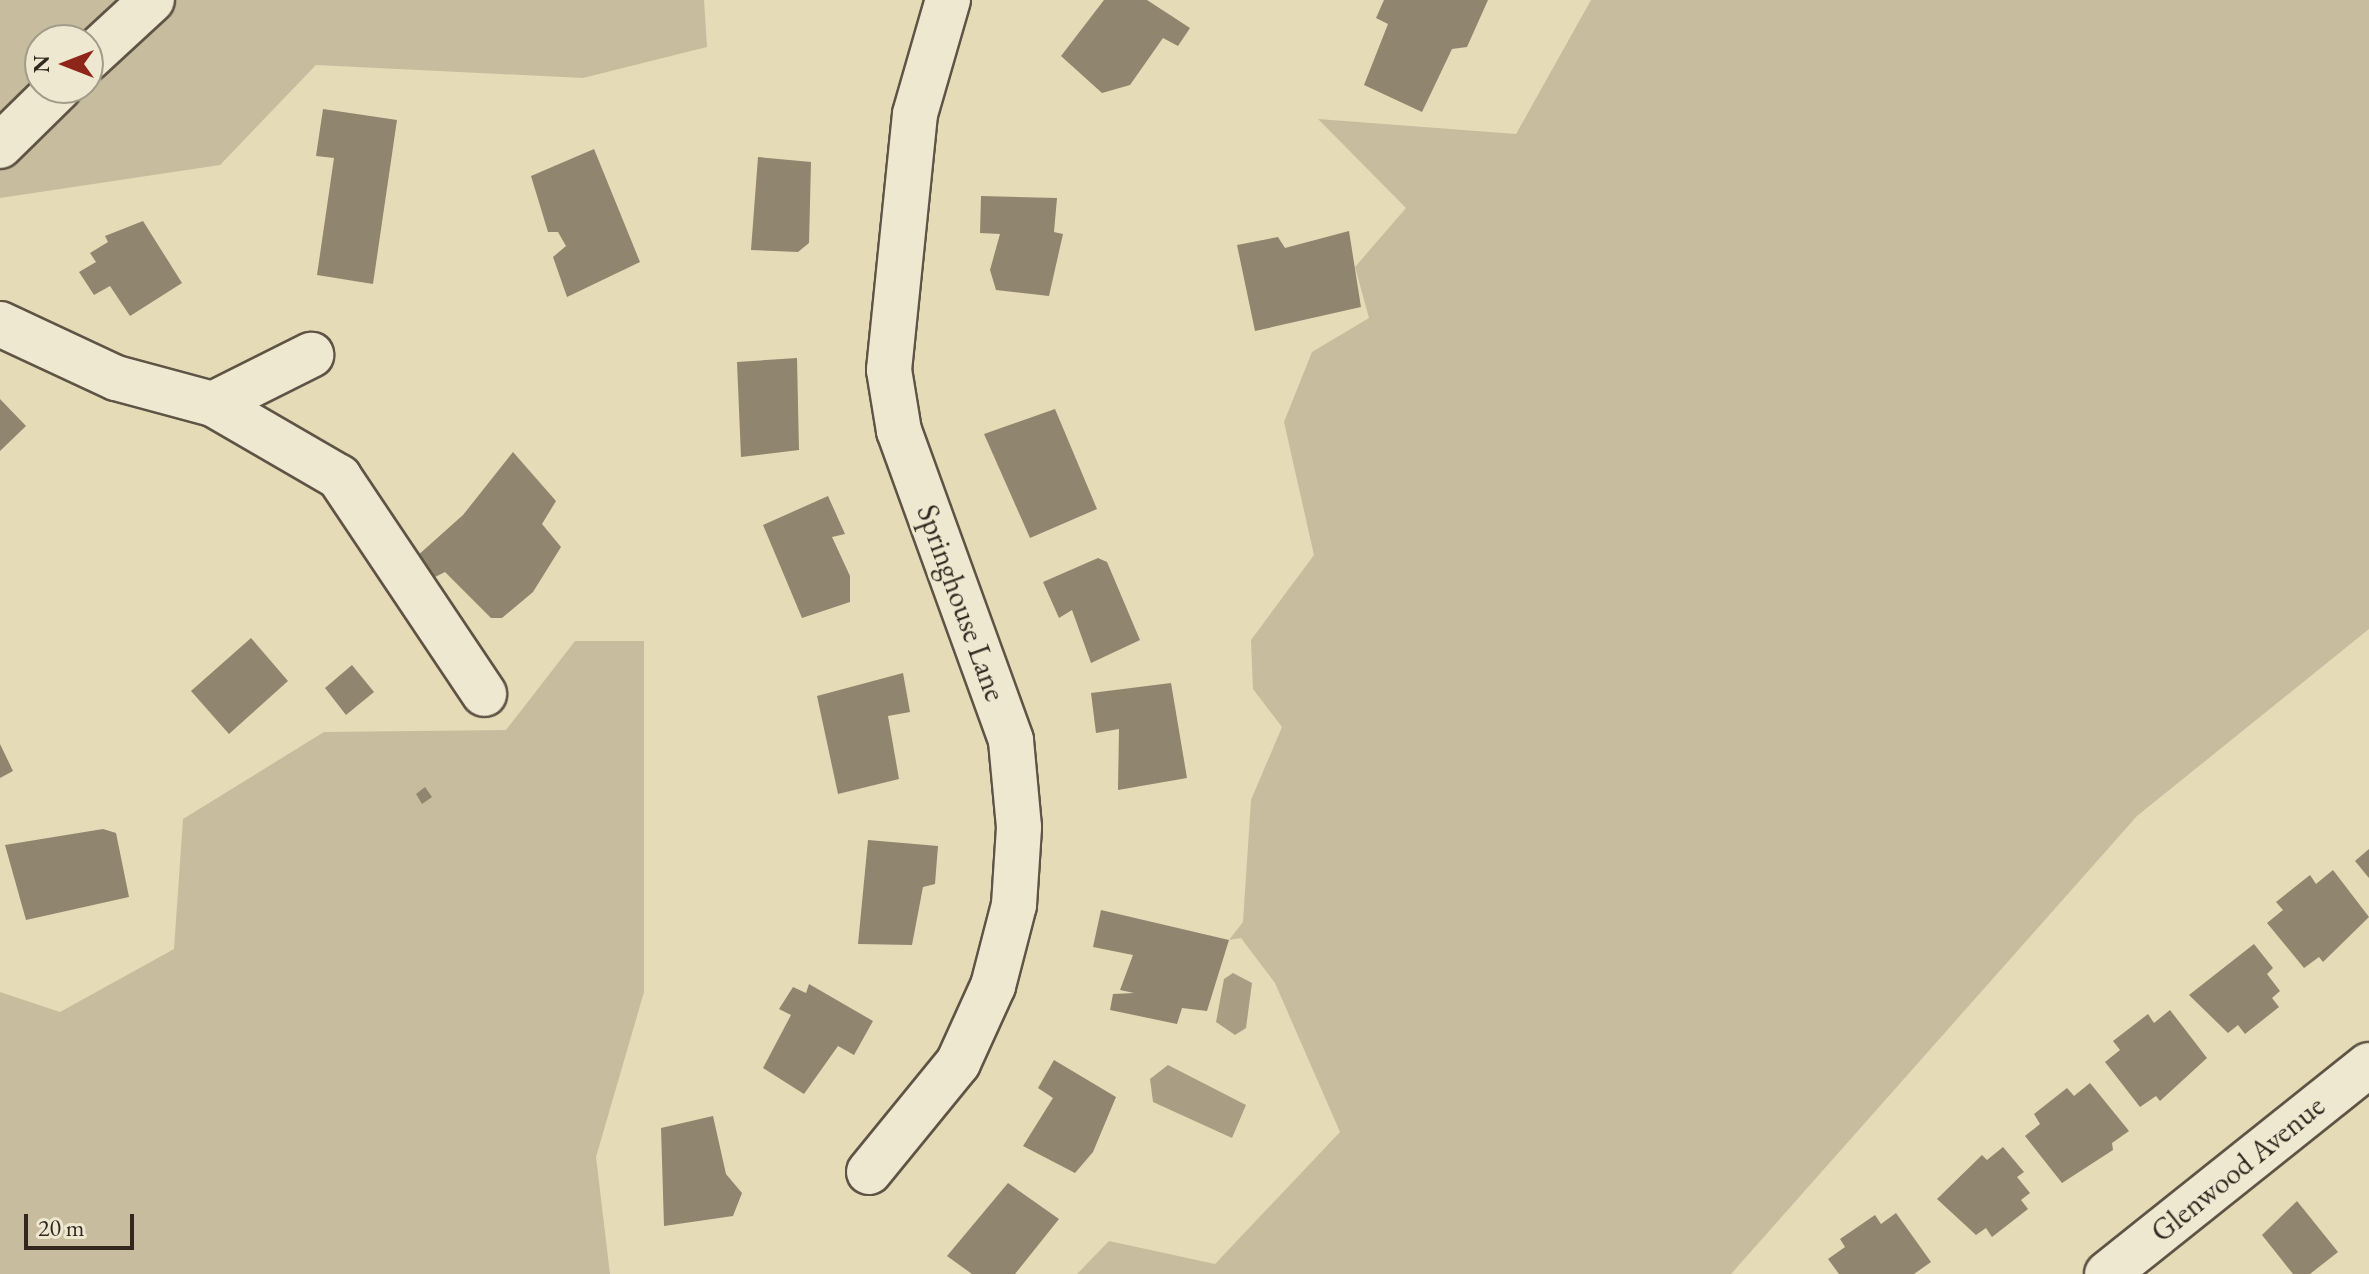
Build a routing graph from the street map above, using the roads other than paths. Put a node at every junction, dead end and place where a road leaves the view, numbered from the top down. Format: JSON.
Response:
{"nodes":[{"id":1,"x":152,"y":0,"type":"edge"},
{"id":2,"x":948,"y":0,"type":"edge"},
{"id":3,"x":104,"y":44,"type":"edge"},
{"id":4,"x":43,"y":104,"type":"edge"},
{"id":5,"x":0,"y":146,"type":"edge"},
{"id":6,"x":0,"y":324,"type":"edge"},
{"id":7,"x":311,"y":355,"type":"dead end"},
{"id":8,"x":213,"y":404,"type":"junction"},
{"id":9,"x":484,"y":694,"type":"dead end"},
{"id":10,"x":2369,"y":1065,"type":"edge"},
{"id":11,"x":869,"y":1172,"type":"dead end"},
{"id":12,"x":2107,"y":1274,"type":"edge"}],
"edges":[{"from":1,"to":3,"type":"street"},
{"from":2,"to":11,"type":"street","name":"Springhouse Lane"},
{"from":4,"to":5,"type":"street"},
{"from":6,"to":8,"type":"street"},
{"from":7,"to":8,"type":"street"},
{"from":8,"to":9,"type":"street"},
{"from":10,"to":12,"type":"street","name":"Glenwood Avenue"}]}
